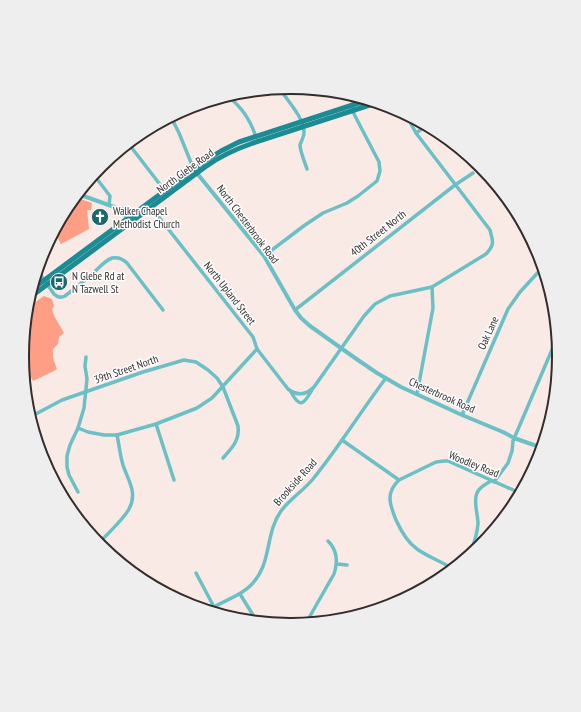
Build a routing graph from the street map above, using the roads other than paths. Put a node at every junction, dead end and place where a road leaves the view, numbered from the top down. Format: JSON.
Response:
{"nodes":[{"id":1,"x":284,"y":94,"type":"edge"},
{"id":2,"x":233,"y":101,"type":"edge"},
{"id":3,"x":353,"y":102,"type":"edge"},
{"id":4,"x":360,"y":104,"type":"edge"},
{"id":5,"x":365,"y":105,"type":"edge"},
{"id":6,"x":353,"y":107,"type":"junction"},
{"id":7,"x":174,"y":122,"type":"edge"},
{"id":8,"x":302,"y":124,"type":"junction"},
{"id":9,"x":411,"y":124,"type":"edge"},
{"id":10,"x":421,"y":130,"type":"edge"},
{"id":11,"x":416,"y":133,"type":"junction"},
{"id":12,"x":257,"y":139,"type":"junction"},
{"id":13,"x":132,"y":148,"type":"edge"},
{"id":14,"x":307,"y":169,"type":"dead end"},
{"id":15,"x":196,"y":171,"type":"junction"},
{"id":16,"x":473,"y":173,"type":"dead end"},
{"id":17,"x":98,"y":180,"type":"edge"},
{"id":18,"x":455,"y":185,"type":"junction"},
{"id":19,"x":165,"y":191,"type":"junction"},
{"id":20,"x":84,"y":196,"type":"edge"},
{"id":21,"x":109,"y":205,"type":"junction"},
{"id":22,"x":152,"y":207,"type":"junction"},
{"id":23,"x":132,"y":219,"type":"junction"},
{"id":24,"x":264,"y":256,"type":"junction"},
{"id":25,"x":538,"y":272,"type":"edge"},
{"id":26,"x":42,"y":276,"type":"edge"},
{"id":27,"x":46,"y":282,"type":"junction"},
{"id":28,"x":39,"y":286,"type":"edge"},
{"id":29,"x":432,"y":287,"type":"junction"},
{"id":30,"x":38,"y":290,"type":"edge"},
{"id":31,"x":162,"y":310,"type":"dead end"},
{"id":32,"x":295,"y":310,"type":"junction"},
{"id":33,"x":341,"y":348,"type":"junction"},
{"id":34,"x":257,"y":349,"type":"junction"},
{"id":35,"x":552,"y":350,"type":"edge"},
{"id":36,"x":86,"y":357,"type":"dead end"},
{"id":37,"x":386,"y":378,"type":"junction"},
{"id":38,"x":223,"y":387,"type":"junction"},
{"id":39,"x":314,"y":387,"type":"junction"},
{"id":40,"x":290,"y":391,"type":"junction"},
{"id":41,"x":87,"y":392,"type":"junction"},
{"id":42,"x":417,"y":394,"type":"junction"},
{"id":43,"x":36,"y":415,"type":"edge"},
{"id":44,"x":462,"y":415,"type":"junction"},
{"id":45,"x":156,"y":424,"type":"junction"},
{"id":46,"x":78,"y":428,"type":"junction"},
{"id":47,"x":117,"y":435,"type":"junction"},
{"id":48,"x":514,"y":438,"type":"junction"},
{"id":49,"x":342,"y":440,"type":"junction"},
{"id":50,"x":536,"y":445,"type":"edge"},
{"id":51,"x":223,"y":458,"type":"dead end"},
{"id":52,"x":174,"y":480,"type":"dead end"},
{"id":53,"x":399,"y":480,"type":"junction"},
{"id":54,"x":493,"y":481,"type":"junction"},
{"id":55,"x":515,"y":491,"type":"edge"},
{"id":56,"x":78,"y":492,"type":"dead end"},
{"id":57,"x":103,"y":538,"type":"edge"},
{"id":58,"x":328,"y":541,"type":"dead end"},
{"id":59,"x":475,"y":541,"type":"edge"},
{"id":60,"x":337,"y":564,"type":"junction"},
{"id":61,"x":346,"y":564,"type":"dead end"},
{"id":62,"x":447,"y":565,"type":"edge"},
{"id":63,"x":196,"y":573,"type":"dead end"},
{"id":64,"x":240,"y":594,"type":"junction"},
{"id":65,"x":214,"y":607,"type":"joint"},
{"id":66,"x":253,"y":614,"type":"edge"},
{"id":67,"x":310,"y":617,"type":"edge"}],
"edges":[{"from":1,"to":8,"type":"street"},
{"from":2,"to":12,"type":"street"},
{"from":3,"to":6,"type":"street"},
{"from":4,"to":6,"type":"main road","name":"North Glebe Road"},
{"from":5,"to":6,"type":"main road","name":"North Glebe Road"},
{"from":6,"to":8,"type":"main road","name":"North Glebe Road"},
{"from":6,"to":24,"type":"street"},
{"from":7,"to":15,"type":"street","name":"North Chesterbrook Road"},
{"from":8,"to":12,"type":"main road","name":"North Glebe Road"},
{"from":8,"to":14,"type":"street"},
{"from":9,"to":11,"type":"street"},
{"from":10,"to":11,"type":"street"},
{"from":11,"to":18,"type":"street"},
{"from":12,"to":15,"type":"main road","name":"North Glebe Road"},
{"from":13,"to":19,"type":"street"},
{"from":15,"to":19,"type":"main road","name":"North Glebe Road"},
{"from":15,"to":22,"type":"main road","name":"North Glebe Road"},
{"from":15,"to":24,"type":"street","name":"North Chesterbrook Road"},
{"from":16,"to":18,"type":"street","name":"40th Street North"},
{"from":17,"to":21,"type":"street"},
{"from":18,"to":29,"type":"street"},
{"from":18,"to":32,"type":"street","name":"40th Street North"},
{"from":19,"to":23,"type":"main road","name":"North Glebe Road"},
{"from":20,"to":21,"type":"street"},
{"from":21,"to":23,"type":"street"},
{"from":22,"to":23,"type":"main road","name":"North Glebe Road"},
{"from":22,"to":34,"type":"street","name":"North Upland Street"},
{"from":23,"to":27,"type":"main road","name":"North Glebe Road"},
{"from":24,"to":32,"type":"street","name":"North Chesterbrook Road"},
{"from":25,"to":44,"type":"street","name":"Oak Lane"},
{"from":26,"to":27,"type":"street"},
{"from":27,"to":28,"type":"main road","name":"North Glebe Road"},
{"from":27,"to":30,"type":"main road","name":"North Glebe Road"},
{"from":27,"to":31,"type":"street"},
{"from":29,"to":33,"type":"street"},
{"from":29,"to":42,"type":"street"},
{"from":32,"to":33,"type":"street","name":"North Chesterbrook Road"},
{"from":33,"to":37,"type":"street","name":"Chesterbrook Road"},
{"from":33,"to":39,"type":"street"},
{"from":34,"to":38,"type":"street"},
{"from":34,"to":40,"type":"street","name":"North Upland Street"},
{"from":35,"to":48,"type":"street"},
{"from":36,"to":41,"type":"street"},
{"from":37,"to":42,"type":"street","name":"Chesterbrook Road"},
{"from":37,"to":49,"type":"street","name":"Brookside Road"},
{"from":38,"to":41,"type":"street","name":"39th Street North"},
{"from":38,"to":45,"type":"street"},
{"from":38,"to":51,"type":"street","name":"39th Street North"},
{"from":39,"to":40,"type":"street"},
{"from":39,"to":40,"type":"street","name":"North Upland Street"},
{"from":41,"to":43,"type":"street","name":"39th Street North"},
{"from":41,"to":46,"type":"street"},
{"from":42,"to":44,"type":"street","name":"Chesterbrook Road"},
{"from":44,"to":48,"type":"street","name":"Chesterbrook Road"},
{"from":45,"to":47,"type":"street"},
{"from":45,"to":52,"type":"street"},
{"from":46,"to":47,"type":"street"},
{"from":46,"to":56,"type":"street"},
{"from":47,"to":57,"type":"street"},
{"from":48,"to":50,"type":"street","name":"Chesterbrook Road"},
{"from":48,"to":54,"type":"street"},
{"from":49,"to":53,"type":"street"},
{"from":49,"to":64,"type":"street","name":"Brookside Road"},
{"from":53,"to":54,"type":"street","name":"Woodley Road"},
{"from":53,"to":62,"type":"street"},
{"from":54,"to":55,"type":"street","name":"Woodley Road"},
{"from":54,"to":59,"type":"street"},
{"from":58,"to":60,"type":"street"},
{"from":60,"to":61,"type":"street"},
{"from":60,"to":67,"type":"street"},
{"from":63,"to":65,"type":"street"},
{"from":64,"to":65,"type":"street","name":"Brookside Road"},
{"from":64,"to":66,"type":"street"}]}
